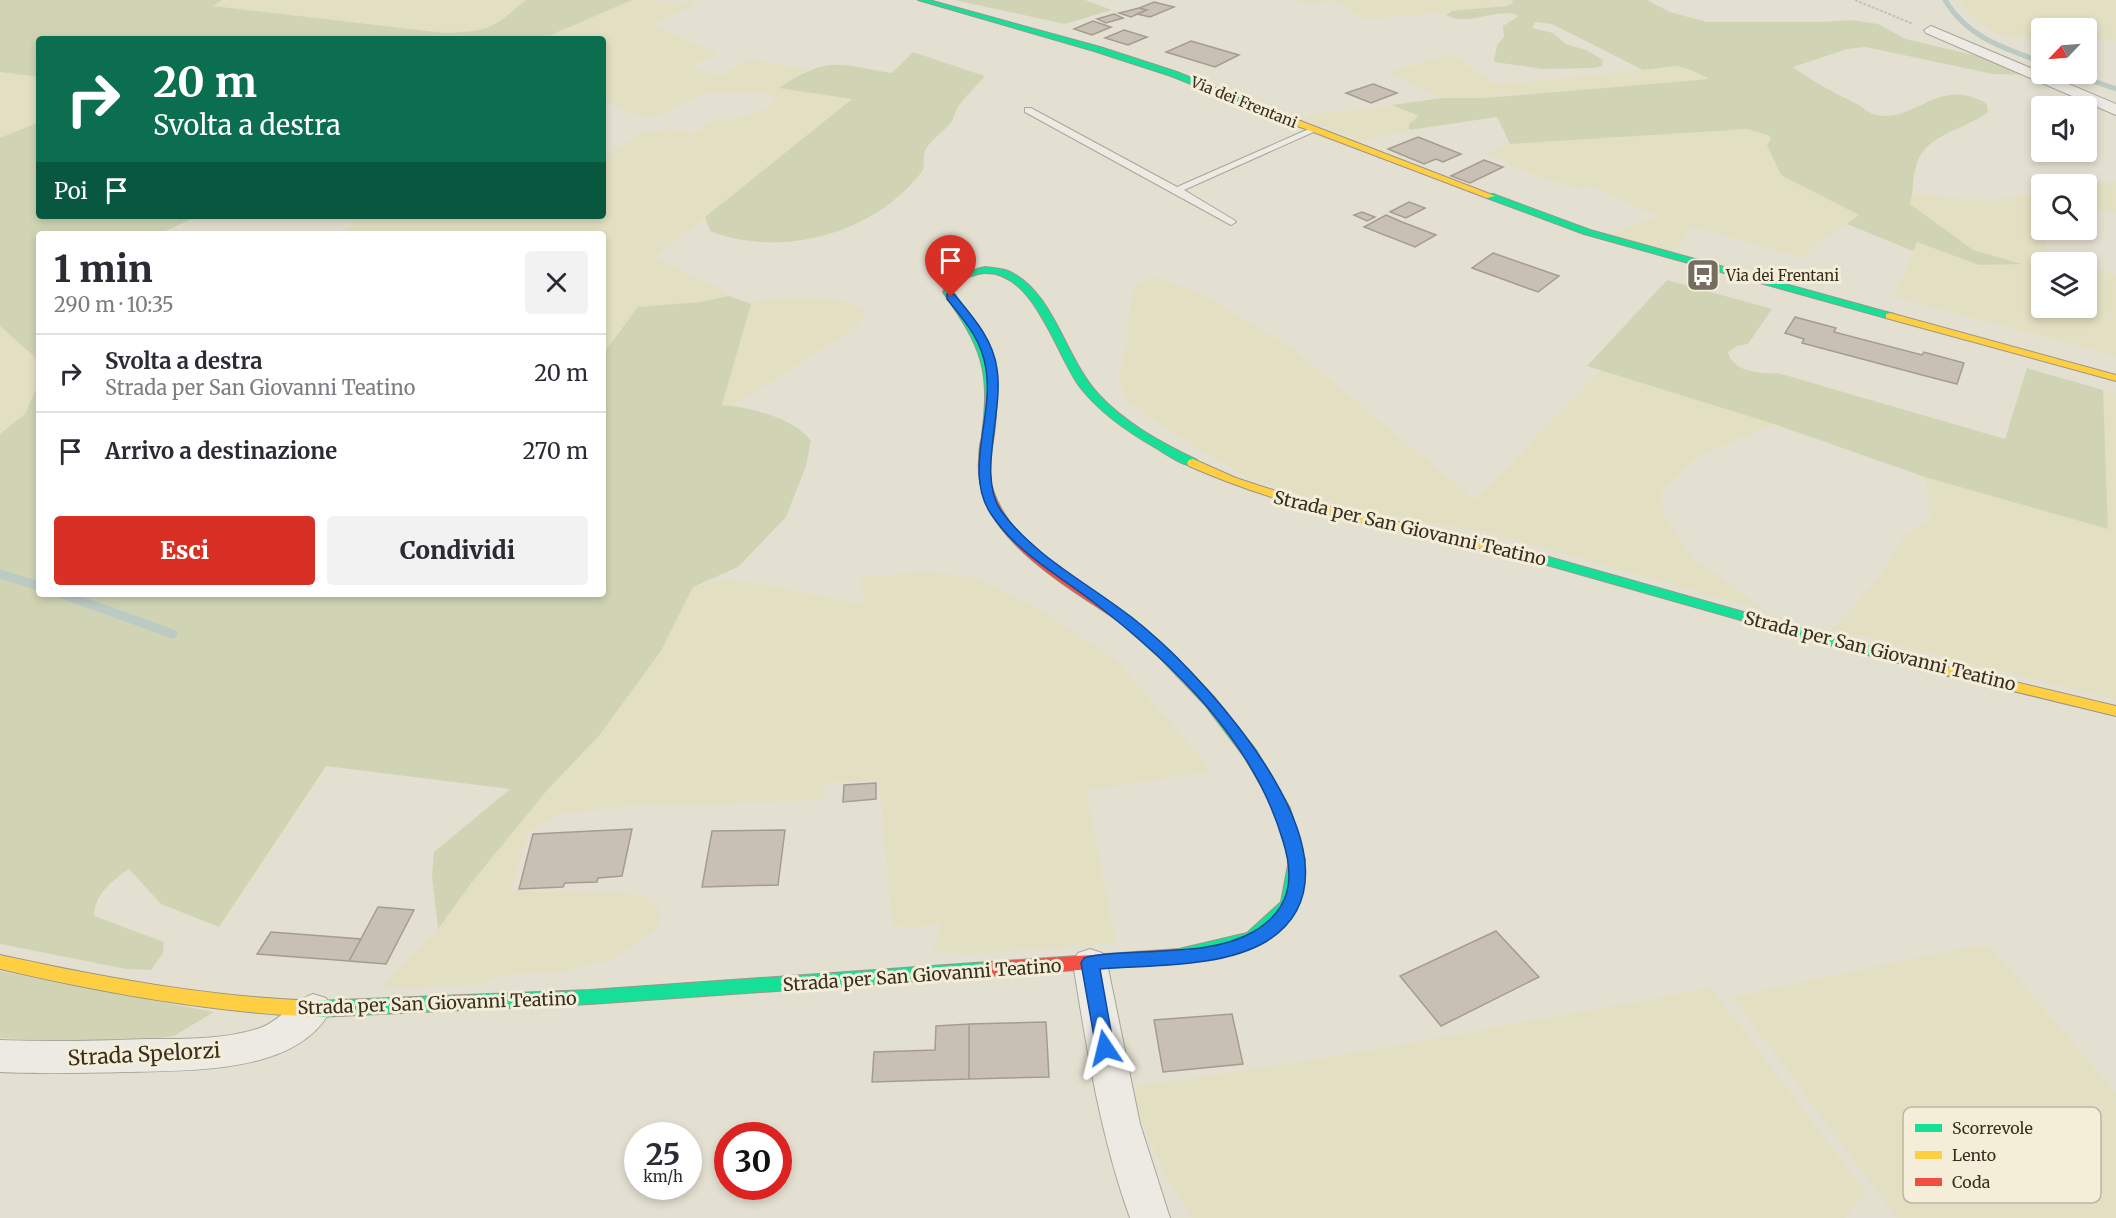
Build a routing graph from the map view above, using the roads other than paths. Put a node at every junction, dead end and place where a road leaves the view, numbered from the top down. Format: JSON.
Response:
{"nodes":[{"id":1,"x":921,"y":0,"type":"edge"},
{"id":2,"x":1931,"y":30,"type":"road end"},
{"id":3,"x":1028,"y":110,"type":"dead end"},
{"id":4,"x":2116,"y":111,"type":"edge"},
{"id":5,"x":1314,"y":130,"type":"junction"},
{"id":6,"x":1177,"y":190,"type":"junction"},
{"id":7,"x":1231,"y":222,"type":"dead end"},
{"id":8,"x":2116,"y":378,"type":"edge"},
{"id":9,"x":2116,"y":711,"type":"edge"},
{"id":10,"x":0,"y":962,"type":"edge"},
{"id":11,"x":1090,"y":963,"type":"junction"},
{"id":12,"x":313,"y":1009,"type":"junction"},
{"id":13,"x":0,"y":1056,"type":"edge"},
{"id":14,"x":1150,"y":1218,"type":"edge"}],
"edges":[{"from":1,"to":5,"type":"street","name":"Via dei Frentani"},
{"from":2,"to":4,"type":"street"},
{"from":3,"to":6,"type":"lane"},
{"from":5,"to":6,"type":"lane"},
{"from":5,"to":8,"type":"street","name":"Via dei Frentani"},
{"from":6,"to":7,"type":"lane"},
{"from":9,"to":11,"type":"street","name":"Strada per San Giovanni Teatino"},
{"from":10,"to":12,"type":"street","name":"Strada per San Giovanni Teatino"},
{"from":11,"to":12,"type":"street","name":"Strada per San Giovanni Teatino"},
{"from":11,"to":14,"type":"street"},
{"from":12,"to":13,"type":"street","name":"Strada Spelorzi"}]}
